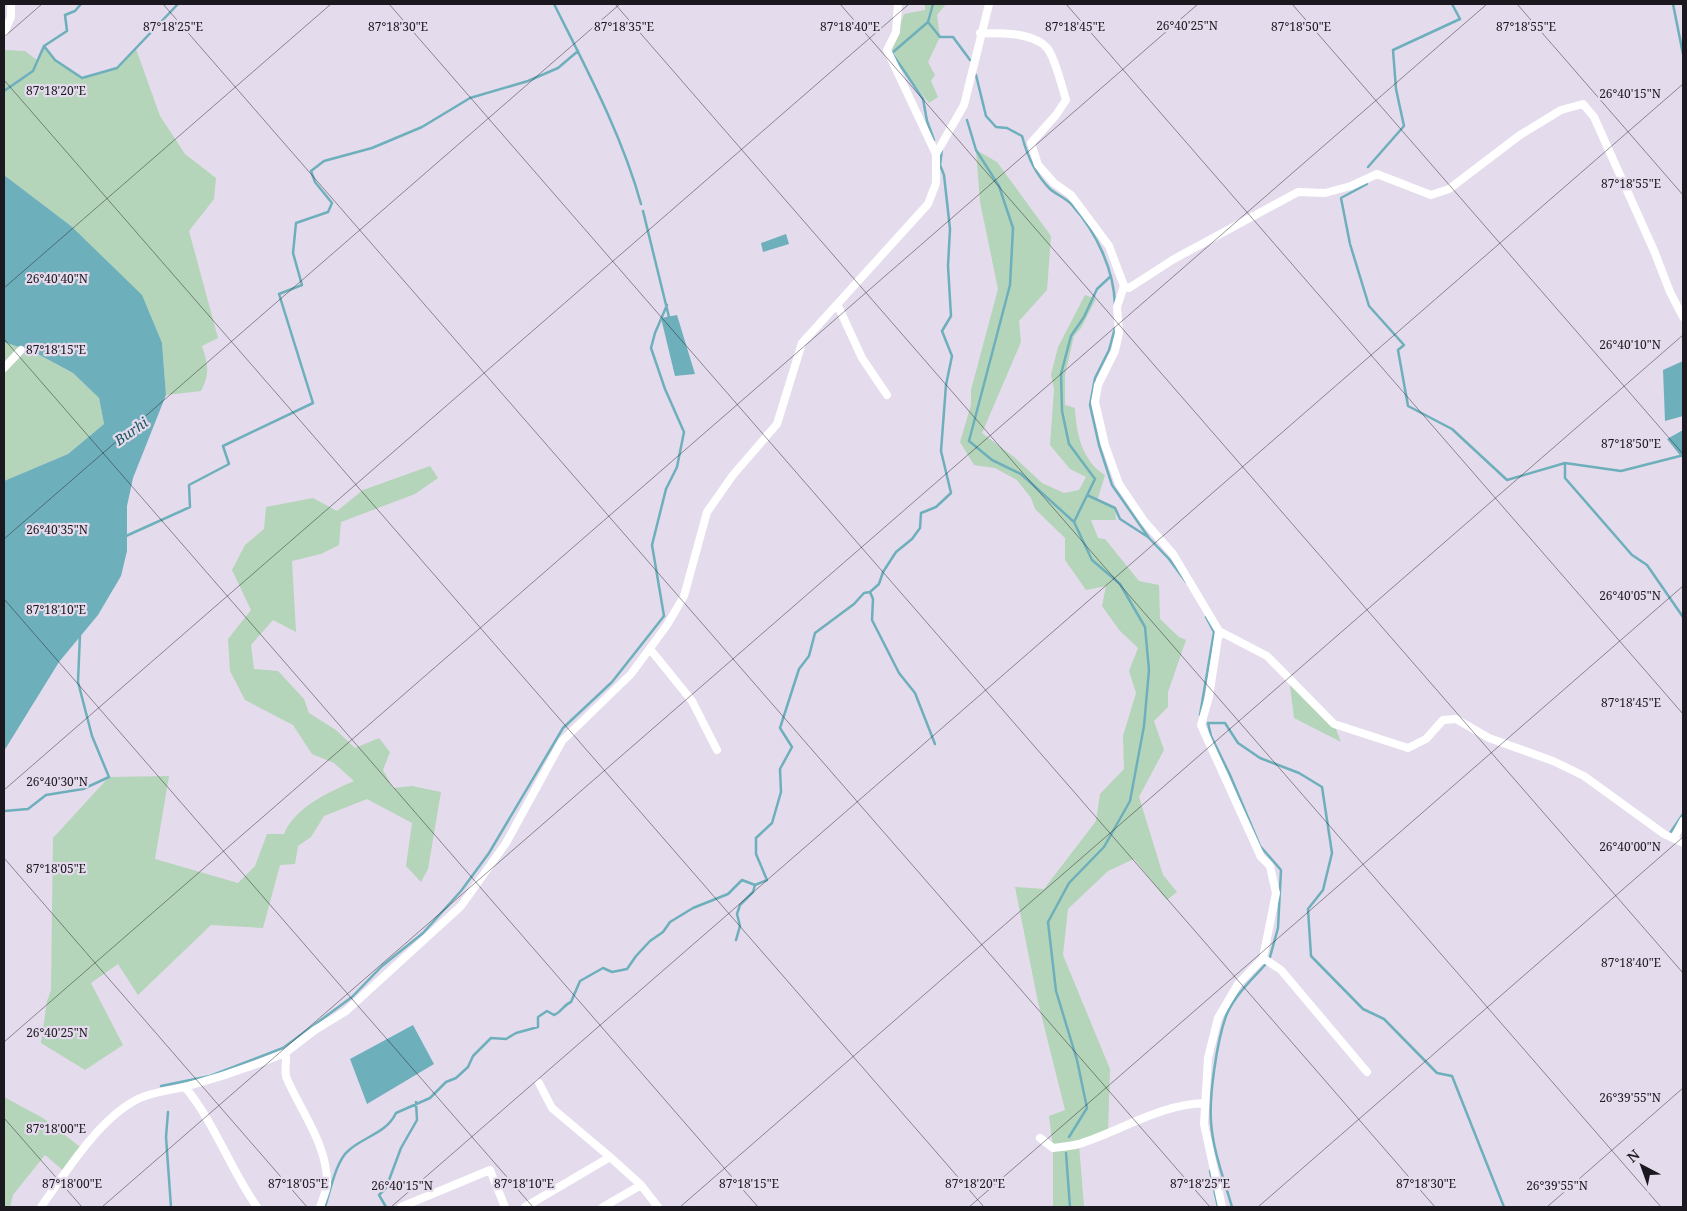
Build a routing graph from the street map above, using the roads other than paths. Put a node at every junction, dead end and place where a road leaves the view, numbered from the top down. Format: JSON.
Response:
{"nodes":[{"id":1,"x":12,"y":4,"type":"edge"},
{"id":2,"x":898,"y":4,"type":"edge"},
{"id":3,"x":988,"y":4,"type":"edge"},
{"id":4,"x":4,"y":33,"type":"edge"},
{"id":5,"x":980,"y":33,"type":"junction"},
{"id":6,"x":936,"y":154,"type":"junction"},
{"id":7,"x":1124,"y":286,"type":"junction"},
{"id":8,"x":838,"y":306,"type":"junction"},
{"id":9,"x":1683,"y":317,"type":"edge"},
{"id":10,"x":21,"y":350,"type":"dead end"},
{"id":11,"x":4,"y":368,"type":"edge"},
{"id":12,"x":888,"y":395,"type":"dead end"},
{"id":13,"x":1218,"y":631,"type":"junction"},
{"id":14,"x":650,"y":649,"type":"junction"},
{"id":15,"x":717,"y":750,"type":"dead end"},
{"id":16,"x":1683,"y":821,"type":"edge"},
{"id":17,"x":1674,"y":838,"type":"junction"},
{"id":18,"x":1683,"y":843,"type":"edge"},
{"id":19,"x":1263,"y":958,"type":"junction"},
{"id":20,"x":285,"y":1053,"type":"junction"},
{"id":21,"x":1367,"y":1072,"type":"dead end"},
{"id":22,"x":539,"y":1083,"type":"dead end"},
{"id":23,"x":185,"y":1087,"type":"junction"},
{"id":24,"x":1204,"y":1103,"type":"junction"},
{"id":25,"x":1040,"y":1138,"type":"dead end"},
{"id":26,"x":610,"y":1156,"type":"junction"},
{"id":27,"x":641,"y":1184,"type":"junction"},
{"id":28,"x":41,"y":1207,"type":"edge"},
{"id":29,"x":257,"y":1207,"type":"edge"},
{"id":30,"x":320,"y":1207,"type":"edge"},
{"id":31,"x":401,"y":1207,"type":"edge"},
{"id":32,"x":505,"y":1207,"type":"edge"},
{"id":33,"x":525,"y":1207,"type":"edge"},
{"id":34,"x":603,"y":1207,"type":"edge"},
{"id":35,"x":658,"y":1207,"type":"edge"},
{"id":36,"x":1222,"y":1207,"type":"edge"}],
"edges":[{"from":1,"to":4,"type":"street"},
{"from":2,"to":6,"type":"street"},
{"from":3,"to":5,"type":"street"},
{"from":5,"to":6,"type":"street"},
{"from":5,"to":7,"type":"street"},
{"from":6,"to":8,"type":"street"},
{"from":7,"to":9,"type":"street"},
{"from":7,"to":13,"type":"street"},
{"from":8,"to":12,"type":"street"},
{"from":8,"to":14,"type":"street"},
{"from":10,"to":11,"type":"street"},
{"from":13,"to":17,"type":"street"},
{"from":13,"to":19,"type":"street"},
{"from":14,"to":15,"type":"street"},
{"from":14,"to":20,"type":"street"},
{"from":16,"to":17,"type":"street"},
{"from":17,"to":18,"type":"street"},
{"from":19,"to":21,"type":"street"},
{"from":19,"to":24,"type":"street"},
{"from":20,"to":23,"type":"street"},
{"from":20,"to":30,"type":"street"},
{"from":22,"to":26,"type":"street"},
{"from":23,"to":28,"type":"street"},
{"from":23,"to":29,"type":"street"},
{"from":24,"to":25,"type":"street"},
{"from":24,"to":36,"type":"street"},
{"from":26,"to":27,"type":"street"},
{"from":26,"to":33,"type":"street"},
{"from":27,"to":34,"type":"street"},
{"from":27,"to":35,"type":"street"},
{"from":31,"to":32,"type":"street"}]}
